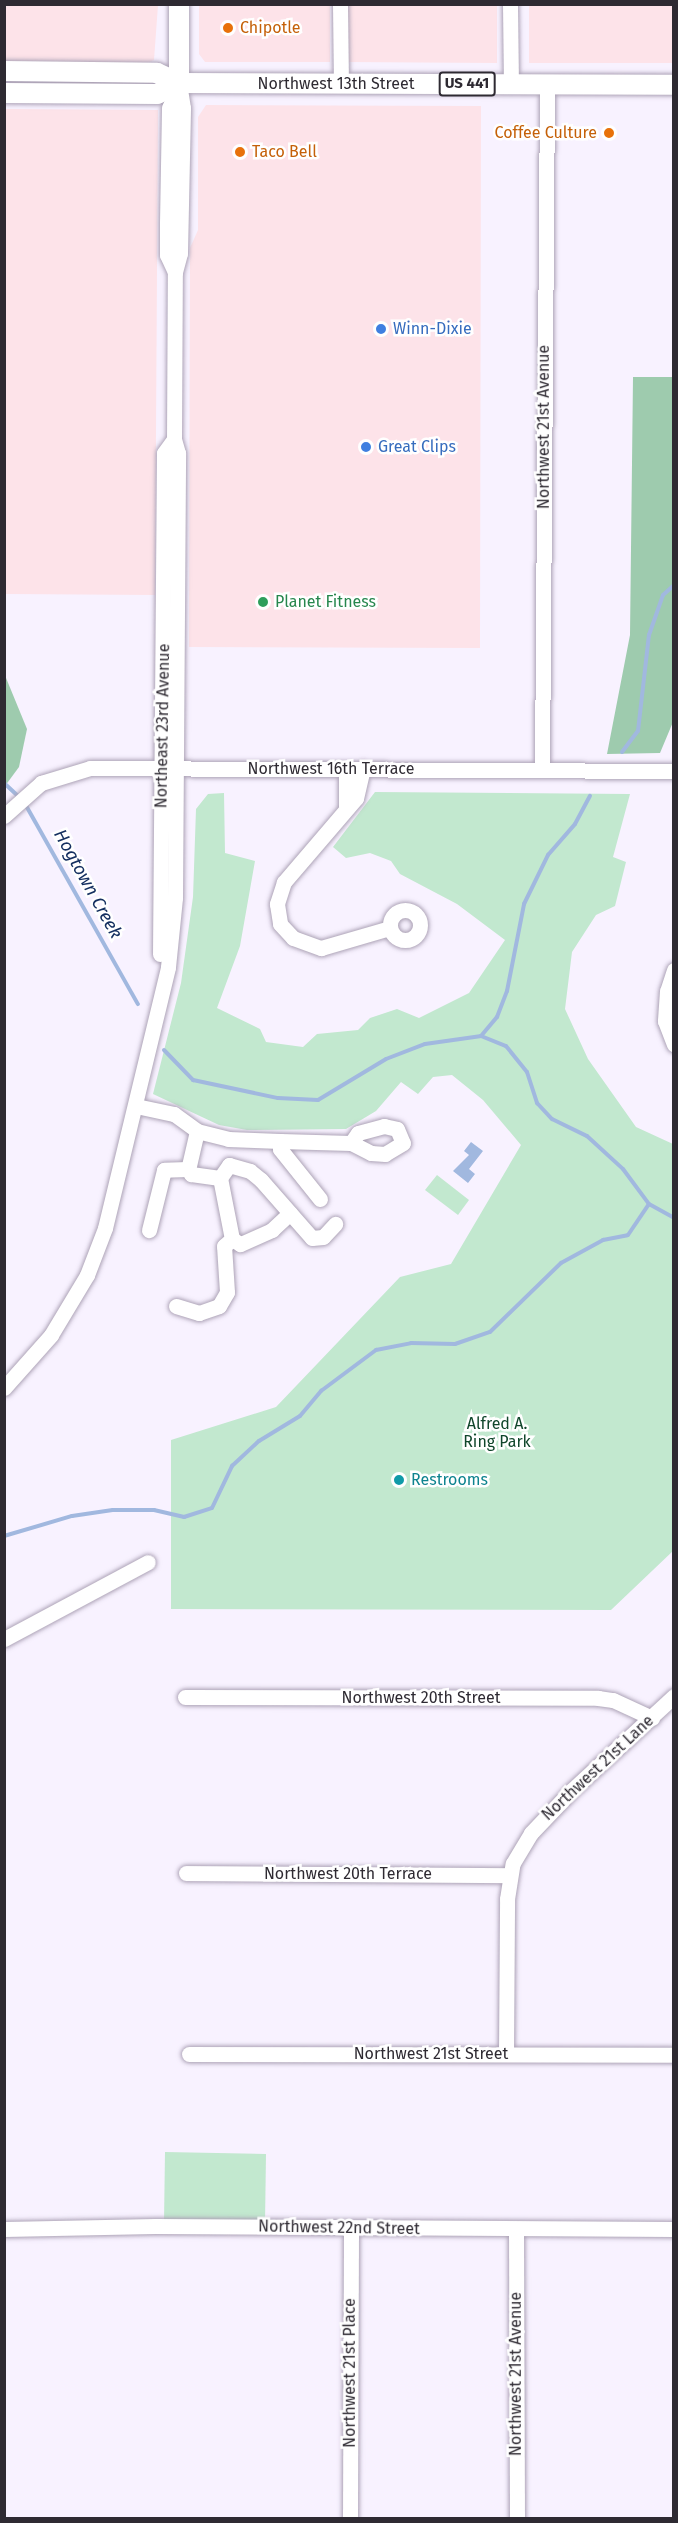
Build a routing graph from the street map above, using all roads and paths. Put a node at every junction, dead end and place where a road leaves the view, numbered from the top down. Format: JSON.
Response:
{"nodes":[{"id":1,"x":179,"y":4,"type":"edge"},
{"id":2,"x":340,"y":4,"type":"edge"},
{"id":3,"x":510,"y":4,"type":"edge"},
{"id":4,"x":4,"y":71,"type":"edge"},
{"id":5,"x":178,"y":83,"type":"junction"},
{"id":6,"x":341,"y":84,"type":"junction"},
{"id":7,"x":511,"y":84,"type":"junction"},
{"id":8,"x":547,"y":84,"type":"junction"},
{"id":9,"x":674,"y":85,"type":"edge"},
{"id":10,"x":4,"y":93,"type":"edge"},
{"id":11,"x":175,"y":272,"type":"junction"},
{"id":12,"x":363,"y":768,"type":"junction"},
{"id":13,"x":169,"y":769,"type":"junction"},
{"id":14,"x":346,"y":769,"type":"junction"},
{"id":15,"x":543,"y":769,"type":"junction"},
{"id":16,"x":674,"y":771,"type":"edge"},
{"id":17,"x":345,"y":806,"type":"junction"},
{"id":18,"x":4,"y":816,"type":"edge"},
{"id":19,"x":390,"y":928,"type":"dead end"},
{"id":20,"x":674,"y":970,"type":"edge"},
{"id":21,"x":674,"y":1044,"type":"edge"},
{"id":22,"x":136,"y":1106,"type":"junction"},
{"id":23,"x":197,"y":1131,"type":"junction"},
{"id":24,"x":280,"y":1141,"type":"junction"},
{"id":25,"x":247,"y":1142,"type":"junction"},
{"id":26,"x":351,"y":1143,"type":"dead end"},
{"id":27,"x":242,"y":1166,"type":"junction"},
{"id":28,"x":188,"y":1169,"type":"junction"},
{"id":29,"x":220,"y":1178,"type":"junction"},
{"id":30,"x":320,"y":1199,"type":"dead end"},
{"id":31,"x":290,"y":1213,"type":"junction"},
{"id":32,"x":334,"y":1224,"type":"dead end"},
{"id":33,"x":149,"y":1230,"type":"dead end"},
{"id":34,"x":232,"y":1239,"type":"junction"},
{"id":35,"x":176,"y":1306,"type":"dead end"},
{"id":36,"x":4,"y":1388,"type":"edge"},
{"id":37,"x":148,"y":1562,"type":"dead end"},
{"id":38,"x":4,"y":1639,"type":"edge"},
{"id":39,"x":674,"y":1696,"type":"edge"},
{"id":40,"x":185,"y":1697,"type":"dead end"},
{"id":41,"x":652,"y":1718,"type":"junction"},
{"id":42,"x":186,"y":1873,"type":"dead end"},
{"id":43,"x":510,"y":1875,"type":"junction"},
{"id":44,"x":189,"y":2054,"type":"dead end"},
{"id":45,"x":506,"y":2054,"type":"junction"},
{"id":46,"x":674,"y":2055,"type":"edge"},
{"id":47,"x":351,"y":2228,"type":"junction"},
{"id":48,"x":4,"y":2229,"type":"edge"},
{"id":49,"x":674,"y":2229,"type":"edge"},
{"id":50,"x":516,"y":2230,"type":"junction"},
{"id":51,"x":350,"y":2518,"type":"edge"},
{"id":52,"x":517,"y":2518,"type":"edge"}],
"edges":[{"from":1,"to":5,"type":"main road"},
{"from":2,"to":6,"type":"street"},
{"from":3,"to":7,"type":"street"},
{"from":4,"to":5,"type":"main road","name":"Northwest 13th Street","number":"US 441"},
{"from":5,"to":6,"type":"main road","name":"Northwest 13th Street","number":"US 441"},
{"from":5,"to":10,"type":"main road","name":"Northwest 13th Street","number":"US 441"},
{"from":5,"to":11,"type":"street"},
{"from":5,"to":11,"type":"street","name":"Northeast 23rd Avenue"},
{"from":6,"to":7,"type":"main road","name":"Northwest 13th Street","number":"US 441"},
{"from":7,"to":8,"type":"main road","name":"Northwest 13th Street","number":"US 441"},
{"from":8,"to":9,"type":"main road","name":"Northwest 13th Street","number":"US 441"},
{"from":8,"to":15,"type":"street","name":"Northwest 21st Avenue"},
{"from":11,"to":13,"type":"street","name":"Northeast 23rd Avenue"},
{"from":12,"to":14,"type":"street","name":"Northwest 16th Terrace"},
{"from":12,"to":15,"type":"street","name":"Northwest 16th Terrace"},
{"from":12,"to":17,"type":"street"},
{"from":13,"to":14,"type":"street","name":"Northwest 16th Terrace"},
{"from":13,"to":18,"type":"street","name":"Northwest 16th Terrace"},
{"from":13,"to":22,"type":"street","name":"Northeast 23rd Avenue"},
{"from":14,"to":17,"type":"street"},
{"from":15,"to":16,"type":"street","name":"Northwest 16th Terrace"},
{"from":17,"to":19,"type":"street"},
{"from":20,"to":21,"type":"street"},
{"from":22,"to":23,"type":"street"},
{"from":22,"to":36,"type":"street","name":"Northeast 23rd Avenue"},
{"from":23,"to":25,"type":"street"},
{"from":23,"to":28,"type":"street"},
{"from":24,"to":25,"type":"street"},
{"from":24,"to":26,"type":"street"},
{"from":24,"to":30,"type":"street"},
{"from":25,"to":27,"type":"street"},
{"from":27,"to":29,"type":"street"},
{"from":27,"to":31,"type":"street"},
{"from":28,"to":29,"type":"street"},
{"from":28,"to":33,"type":"street"},
{"from":29,"to":34,"type":"street"},
{"from":31,"to":32,"type":"street"},
{"from":31,"to":34,"type":"street"},
{"from":34,"to":35,"type":"street"},
{"from":37,"to":38,"type":"street"},
{"from":39,"to":41,"type":"street","name":"Northwest 21st Lane"},
{"from":40,"to":41,"type":"street","name":"Northwest 20th Street"},
{"from":41,"to":43,"type":"street","name":"Northwest 21st Lane"},
{"from":42,"to":43,"type":"street","name":"Northwest 20th Terrace"},
{"from":43,"to":45,"type":"street","name":"Northwest 21st Lane"},
{"from":44,"to":45,"type":"street","name":"Northwest 21st Street"},
{"from":45,"to":46,"type":"street","name":"Northwest 21st Street"},
{"from":47,"to":48,"type":"street","name":"Northwest 22nd Street"},
{"from":47,"to":50,"type":"street","name":"Northwest 22nd Street"},
{"from":47,"to":51,"type":"street","name":"Northwest 21st Place"},
{"from":49,"to":50,"type":"street","name":"Northwest 22nd Street"},
{"from":50,"to":52,"type":"street","name":"Northwest 21st Avenue"}]}
